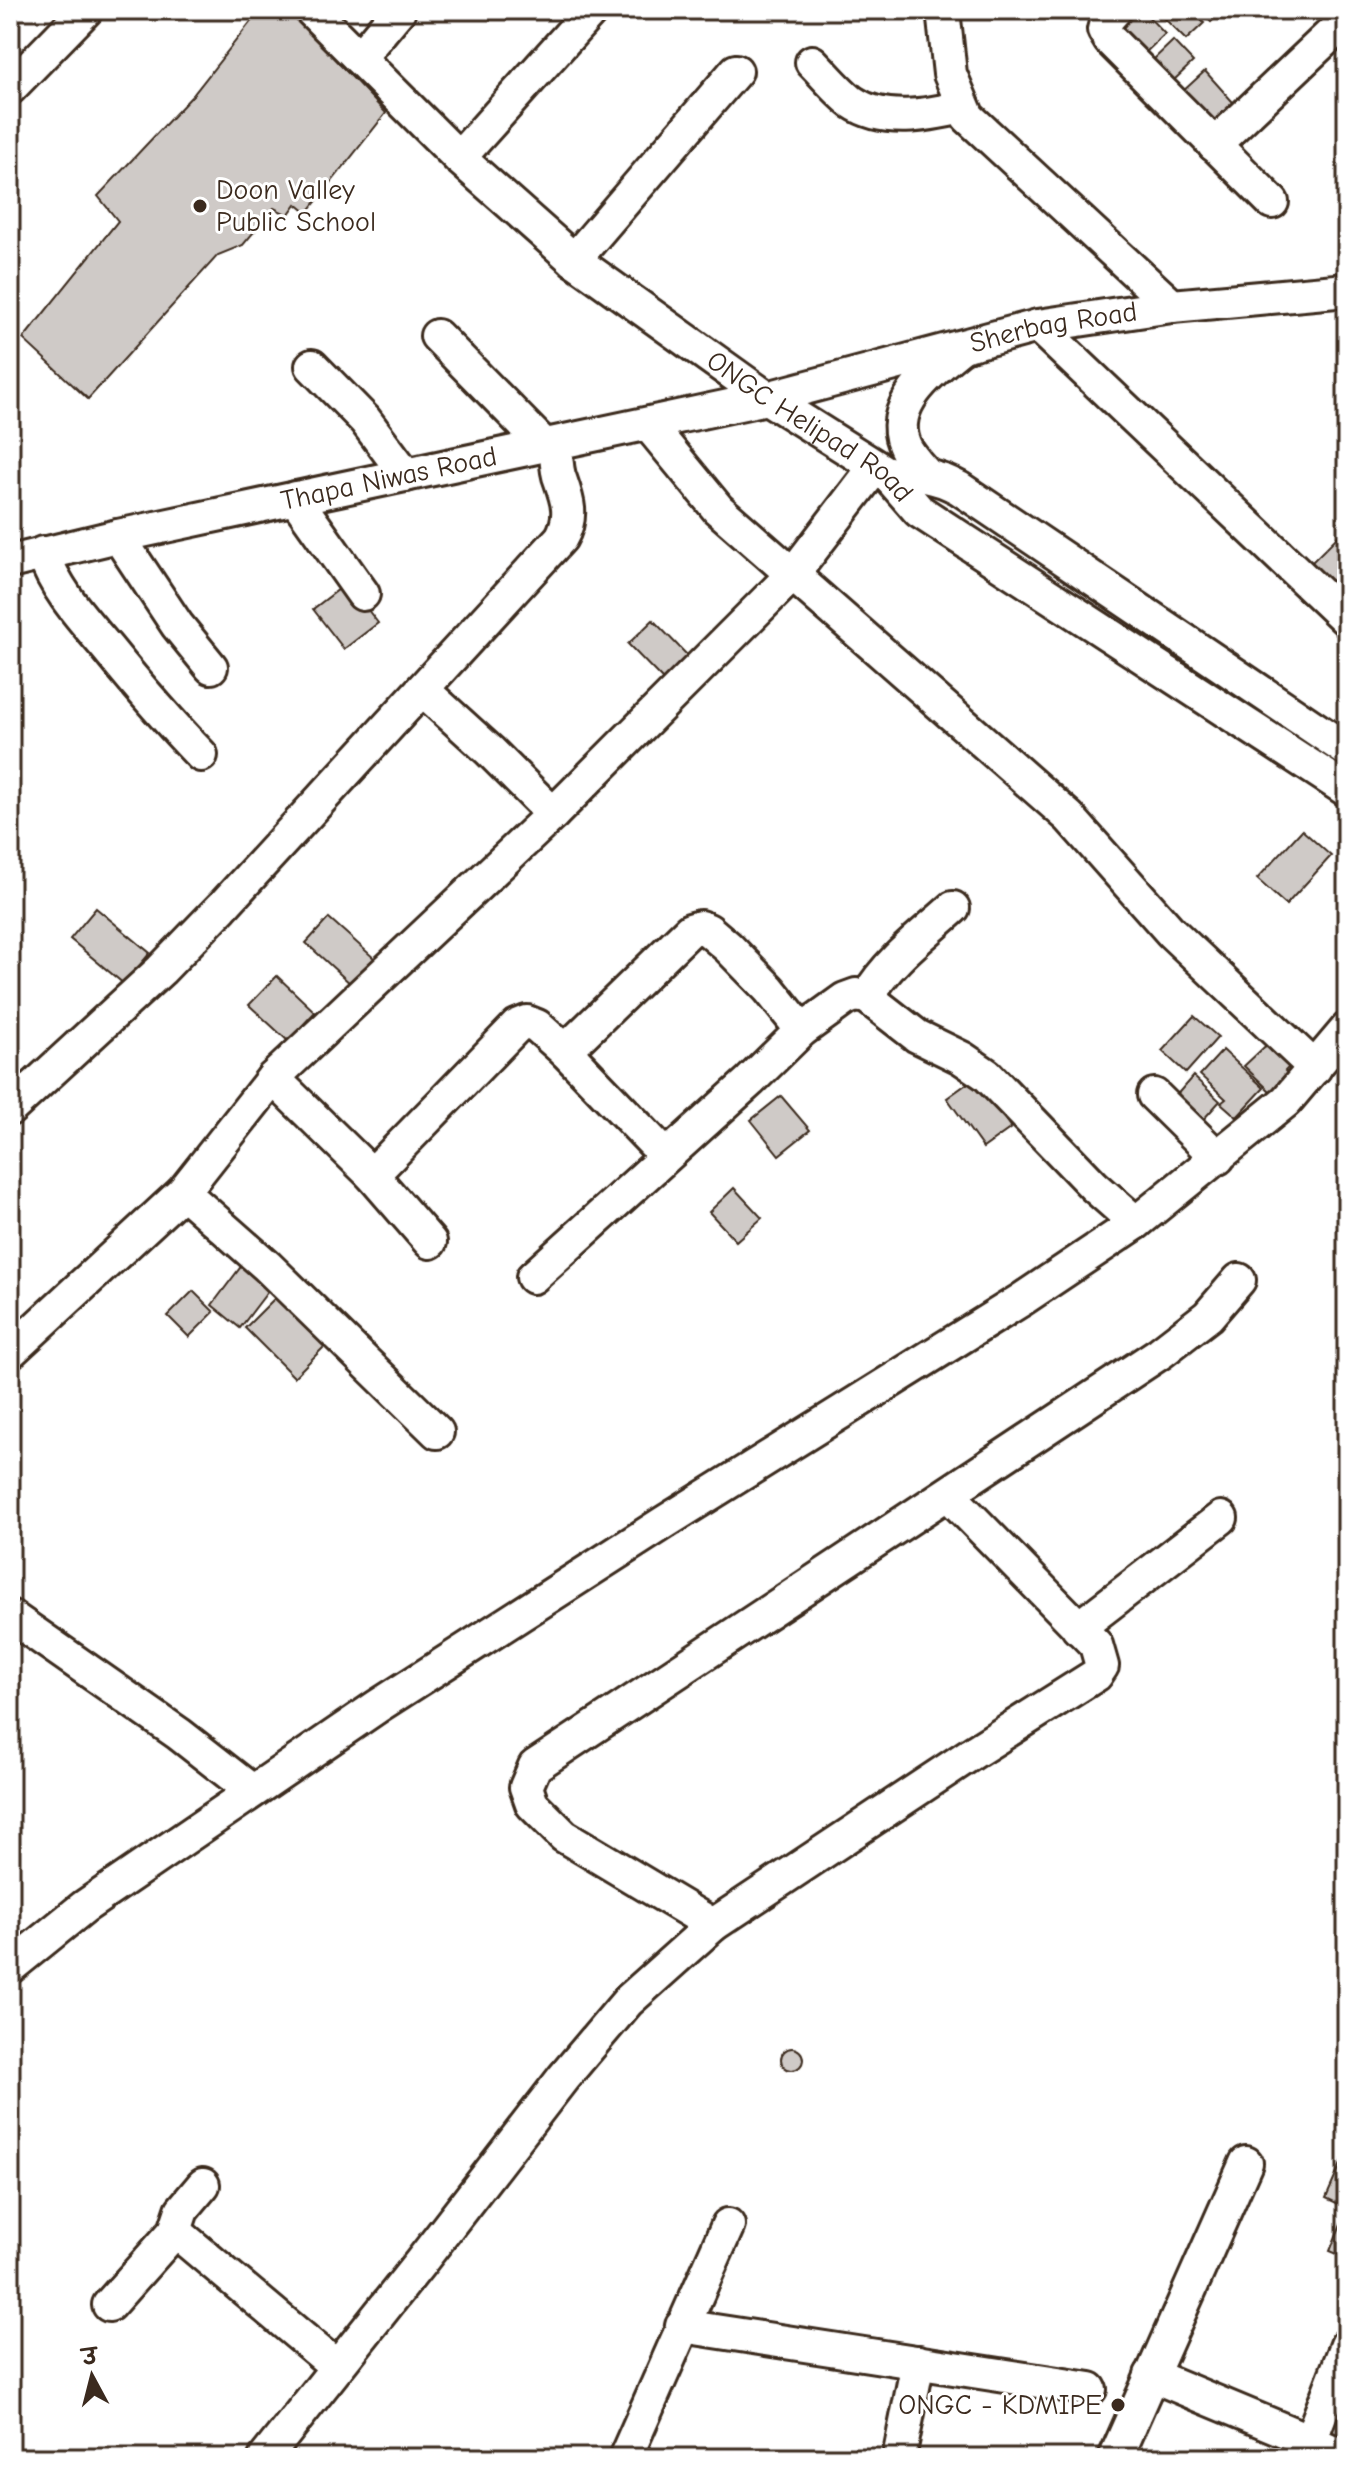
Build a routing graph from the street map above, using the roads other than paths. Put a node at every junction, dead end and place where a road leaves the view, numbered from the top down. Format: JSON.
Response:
{"nodes":[{"id":1,"x":86,"y":10,"type":"edge"},
{"id":2,"x":311,"y":10,"type":"edge"},
{"id":3,"x":399,"y":10,"type":"edge"},
{"id":4,"x":592,"y":10,"type":"edge"},
{"id":5,"x":943,"y":10,"type":"edge"},
{"id":6,"x":1115,"y":10,"type":"edge"},
{"id":7,"x":1347,"y":19,"type":"edge"},
{"id":8,"x":359,"y":58,"type":"junction"},
{"id":9,"x":812,"y":62,"type":"dead end"},
{"id":10,"x":736,"y":71,"type":"dead end"},
{"id":11,"x":10,"y":88,"type":"edge"},
{"id":12,"x":963,"y":107,"type":"junction"},
{"id":13,"x":1214,"y":145,"type":"junction"},
{"id":14,"x":459,"y":158,"type":"junction"},
{"id":15,"x":1272,"y":202,"type":"dead end"},
{"id":16,"x":574,"y":260,"type":"junction"},
{"id":17,"x":1347,"y":290,"type":"edge"},
{"id":18,"x":1172,"y":306,"type":"junction"},
{"id":19,"x":1038,"y":326,"type":"junction"},
{"id":20,"x":437,"y":336,"type":"dead end"},
{"id":21,"x":966,"y":343,"type":"junction"},
{"id":22,"x":312,"y":366,"type":"dead end"},
{"id":23,"x":767,"y":398,"type":"junction"},
{"id":24,"x":648,"y":424,"type":"junction"},
{"id":25,"x":551,"y":445,"type":"junction"},
{"id":26,"x":881,"y":470,"type":"junction"},
{"id":27,"x":926,"y":474,"type":"junction"},
{"id":28,"x":406,"y":475,"type":"junction"},
{"id":29,"x":295,"y":498,"type":"junction"},
{"id":30,"x":118,"y":536,"type":"junction"},
{"id":31,"x":43,"y":553,"type":"junction"},
{"id":32,"x":10,"y":562,"type":"edge"},
{"id":33,"x":794,"y":573,"type":"junction"},
{"id":34,"x":363,"y":594,"type":"dead end"},
{"id":35,"x":1347,"y":620,"type":"edge"},
{"id":36,"x":211,"y":667,"type":"dead end"},
{"id":37,"x":423,"y":690,"type":"junction"},
{"id":38,"x":1347,"y":750,"type":"edge"},
{"id":39,"x":201,"y":755,"type":"dead end"},
{"id":40,"x":1347,"y":790,"type":"edge"},
{"id":41,"x":553,"y":814,"type":"junction"},
{"id":42,"x":953,"y":908,"type":"dead end"},
{"id":43,"x":867,"y":997,"type":"junction"},
{"id":44,"x":1347,"y":1029,"type":"edge"},
{"id":45,"x":802,"y":1030,"type":"junction"},
{"id":46,"x":565,"y":1051,"type":"junction"},
{"id":47,"x":1315,"y":1068,"type":"junction"},
{"id":48,"x":273,"y":1078,"type":"junction"},
{"id":49,"x":1154,"y":1095,"type":"dead end"},
{"id":50,"x":10,"y":1109,"type":"edge"},
{"id":51,"x":666,"y":1156,"type":"junction"},
{"id":52,"x":1218,"y":1158,"type":"junction"},
{"id":53,"x":372,"y":1175,"type":"junction"},
{"id":54,"x":183,"y":1192,"type":"junction"},
{"id":55,"x":1136,"y":1223,"type":"junction"},
{"id":56,"x":430,"y":1242,"type":"dead end"},
{"id":57,"x":533,"y":1277,"type":"dead end"},
{"id":58,"x":1239,"y":1280,"type":"dead end"},
{"id":59,"x":10,"y":1352,"type":"edge"},
{"id":60,"x":437,"y":1432,"type":"dead end"},
{"id":61,"x":948,"y":1494,"type":"junction"},
{"id":62,"x":1221,"y":1518,"type":"dead end"},
{"id":63,"x":10,"y":1616,"type":"edge"},
{"id":64,"x":1078,"y":1628,"type":"junction"},
{"id":65,"x":252,"y":1791,"type":"junction"},
{"id":66,"x":713,"y":1925,"type":"junction"},
{"id":67,"x":10,"y":1967,"type":"edge"},
{"id":68,"x":1246,"y":2163,"type":"dead end"},
{"id":69,"x":203,"y":2185,"type":"dead end"},
{"id":70,"x":728,"y":2225,"type":"dead end"},
{"id":71,"x":175,"y":2231,"type":"junction"},
{"id":72,"x":109,"y":2305,"type":"dead end"},
{"id":73,"x":682,"y":2326,"type":"junction"},
{"id":74,"x":1347,"y":2345,"type":"edge"},
{"id":75,"x":918,"y":2362,"type":"junction"},
{"id":76,"x":337,"y":2367,"type":"junction"},
{"id":77,"x":1151,"y":2375,"type":"junction"},
{"id":78,"x":1090,"y":2389,"type":"dead end"},
{"id":79,"x":1310,"y":2441,"type":"junction"},
{"id":80,"x":265,"y":2458,"type":"edge"},
{"id":81,"x":625,"y":2458,"type":"edge"},
{"id":82,"x":899,"y":2458,"type":"edge"},
{"id":83,"x":1115,"y":2458,"type":"edge"},
{"id":84,"x":1347,"y":2458,"type":"edge"}],
"edges":[{"from":1,"to":11,"type":"street"},
{"from":2,"to":8,"type":"street","name":"ONGC Helipad Road"},
{"from":3,"to":8,"type":"street"},
{"from":4,"to":14,"type":"street"},
{"from":5,"to":12,"type":"street"},
{"from":6,"to":13,"type":"street"},
{"from":7,"to":13,"type":"street"},
{"from":8,"to":14,"type":"street","name":"ONGC Helipad Road"},
{"from":9,"to":12,"type":"street"},
{"from":10,"to":16,"type":"street"},
{"from":12,"to":18,"type":"street"},
{"from":13,"to":15,"type":"street"},
{"from":14,"to":16,"type":"street","name":"ONGC Helipad Road"},
{"from":16,"to":23,"type":"street","name":"ONGC Helipad Road"},
{"from":17,"to":18,"type":"street","name":"Sherbag Road"},
{"from":18,"to":19,"type":"street","name":"Sherbag Road"},
{"from":19,"to":21,"type":"street","name":"Sherbag Road"},
{"from":19,"to":35,"type":"street"},
{"from":20,"to":25,"type":"street"},
{"from":21,"to":23,"type":"street","name":"Sherbag Road"},
{"from":21,"to":27,"type":"street"},
{"from":22,"to":28,"type":"street"},
{"from":23,"to":24,"type":"street","name":"Thapa Niwas Road"},
{"from":23,"to":26,"type":"street","name":"ONGC Helipad Road"},
{"from":24,"to":25,"type":"street","name":"Thapa Niwas Road"},
{"from":24,"to":33,"type":"street"},
{"from":25,"to":28,"type":"street","name":"Thapa Niwas Road"},
{"from":25,"to":37,"type":"street"},
{"from":26,"to":27,"type":"street"},
{"from":26,"to":33,"type":"street"},
{"from":26,"to":40,"type":"street","name":"ONGC Helipad Road"},
{"from":27,"to":38,"type":"street"},
{"from":28,"to":29,"type":"street","name":"Thapa Niwas Road"},
{"from":29,"to":30,"type":"street","name":"Thapa Niwas Road"},
{"from":29,"to":34,"type":"street"},
{"from":30,"to":31,"type":"street","name":"Thapa Niwas Road"},
{"from":30,"to":36,"type":"street"},
{"from":31,"to":32,"type":"street","name":"Thapa Niwas Road"},
{"from":31,"to":39,"type":"street"},
{"from":33,"to":41,"type":"street"},
{"from":33,"to":47,"type":"street"},
{"from":37,"to":41,"type":"street"},
{"from":37,"to":50,"type":"street"},
{"from":41,"to":48,"type":"street"},
{"from":42,"to":43,"type":"street"},
{"from":43,"to":45,"type":"street"},
{"from":43,"to":55,"type":"street"},
{"from":44,"to":47,"type":"street"},
{"from":45,"to":46,"type":"street"},
{"from":45,"to":51,"type":"street"},
{"from":46,"to":51,"type":"street"},
{"from":46,"to":53,"type":"street"},
{"from":47,"to":52,"type":"street"},
{"from":48,"to":53,"type":"street"},
{"from":48,"to":54,"type":"street"},
{"from":49,"to":52,"type":"street"},
{"from":51,"to":57,"type":"street"},
{"from":52,"to":55,"type":"street"},
{"from":53,"to":56,"type":"street"},
{"from":54,"to":59,"type":"street"},
{"from":54,"to":60,"type":"street"},
{"from":55,"to":65,"type":"street"},
{"from":58,"to":61,"type":"street"},
{"from":61,"to":64,"type":"street"},
{"from":61,"to":66,"type":"street"},
{"from":62,"to":64,"type":"street"},
{"from":63,"to":65,"type":"street"},
{"from":64,"to":66,"type":"street"},
{"from":65,"to":67,"type":"street"},
{"from":66,"to":76,"type":"street"},
{"from":68,"to":77,"type":"street"},
{"from":69,"to":71,"type":"street"},
{"from":70,"to":73,"type":"street"},
{"from":71,"to":72,"type":"street"},
{"from":71,"to":76,"type":"street"},
{"from":73,"to":75,"type":"street"},
{"from":73,"to":81,"type":"street"},
{"from":74,"to":79,"type":"street"},
{"from":75,"to":78,"type":"street"},
{"from":75,"to":82,"type":"street"},
{"from":76,"to":80,"type":"street"},
{"from":77,"to":79,"type":"street"},
{"from":77,"to":83,"type":"street"},
{"from":79,"to":84,"type":"street"}]}
